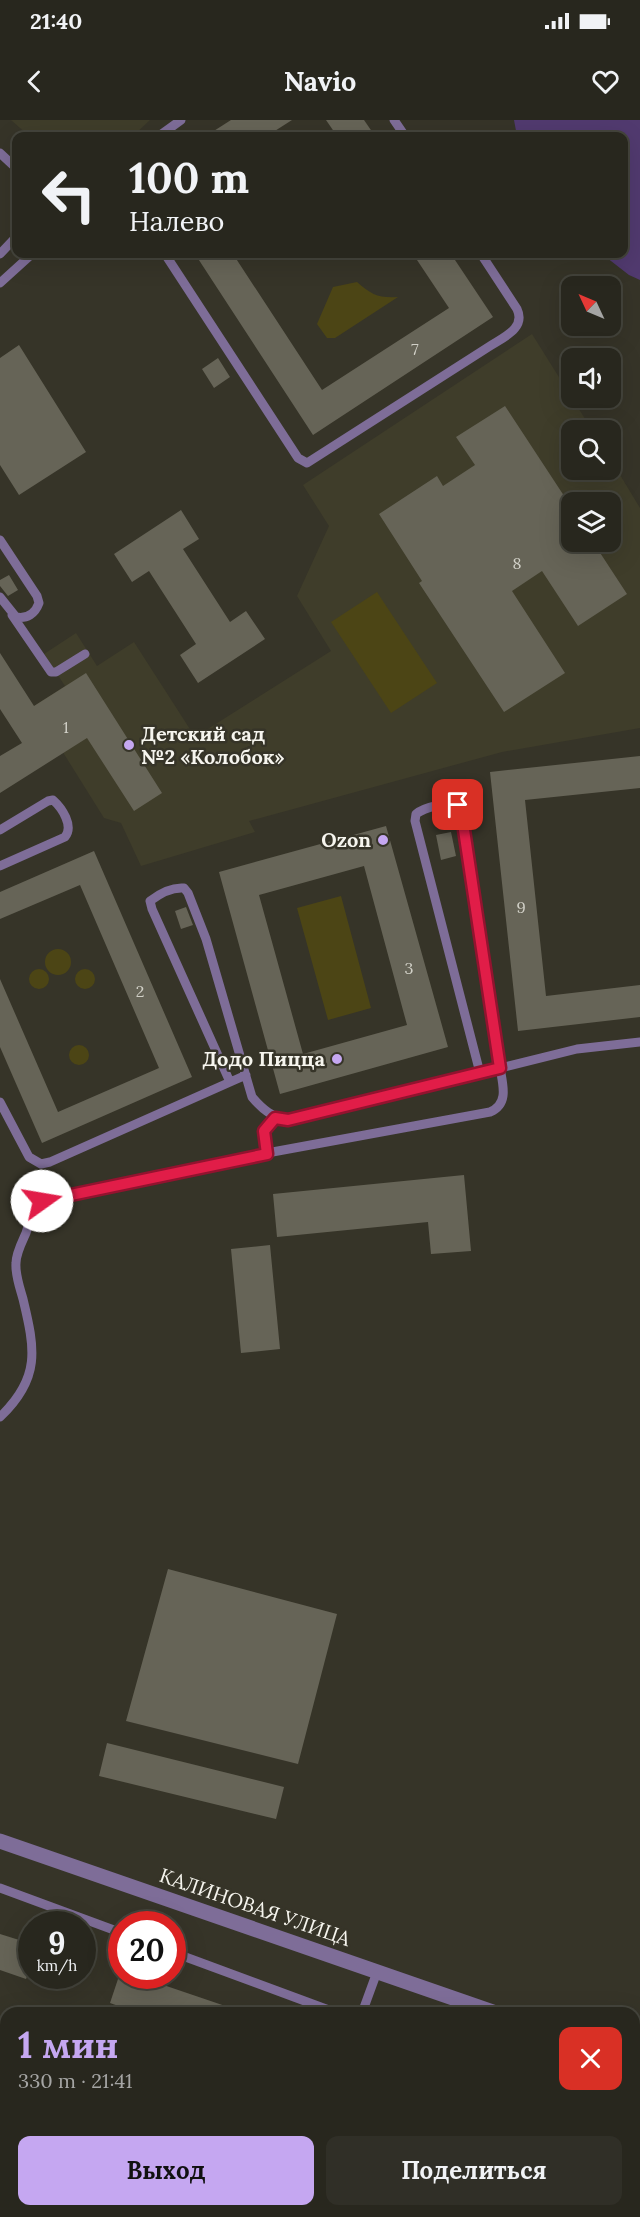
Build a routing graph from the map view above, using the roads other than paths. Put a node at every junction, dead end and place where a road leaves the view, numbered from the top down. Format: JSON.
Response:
{"nodes":[{"id":1,"x":181,"y":120,"type":"edge"},
{"id":2,"x":164,"y":132,"type":"edge"},
{"id":3,"x":0,"y":153,"type":"edge"},
{"id":4,"x":12,"y":164,"type":"edge"},
{"id":5,"x":12,"y":241,"type":"edge"},
{"id":6,"x":0,"y":254,"type":"edge"},
{"id":7,"x":28,"y":258,"type":"edge"},
{"id":8,"x":168,"y":258,"type":"edge"},
{"id":9,"x":484,"y":258,"type":"edge"},
{"id":10,"x":0,"y":283,"type":"edge"},
{"id":11,"x":0,"y":540,"type":"edge"},
{"id":12,"x":0,"y":597,"type":"edge"},
{"id":13,"x":10,"y":613,"type":"junction"},
{"id":14,"x":85,"y":654,"type":"dead end"},
{"id":15,"x":0,"y":830,"type":"edge"},
{"id":16,"x":0,"y":866,"type":"edge"},
{"id":17,"x":640,"y":1041,"type":"edge"},
{"id":18,"x":500,"y":1068,"type":"junction"},
{"id":19,"x":480,"y":1073,"type":"junction"},
{"id":20,"x":246,"y":1075,"type":"junction"},
{"id":21,"x":230,"y":1082,"type":"junction"},
{"id":22,"x":0,"y":1102,"type":"edge"},
{"id":23,"x":275,"y":1118,"type":"junction"},
{"id":24,"x":267,"y":1154,"type":"junction"},
{"id":25,"x":0,"y":1417,"type":"edge"},
{"id":26,"x":0,"y":1841,"type":"edge"},
{"id":27,"x":0,"y":1888,"type":"edge"},
{"id":28,"x":108,"y":1928,"type":"edge"},
{"id":29,"x":186,"y":1957,"type":"edge"},
{"id":30,"x":377,"y":1972,"type":"junction"},
{"id":31,"x":321,"y":2007,"type":"edge"},
{"id":32,"x":364,"y":2007,"type":"edge"},
{"id":33,"x":466,"y":2007,"type":"edge"}],
"edges":[{"from":1,"to":2,"type":"lane"},
{"from":3,"to":4,"type":"lane"},
{"from":5,"to":6,"type":"lane"},
{"from":7,"to":10,"type":"lane"},
{"from":8,"to":9,"type":"lane"},
{"from":11,"to":13,"type":"lane"},
{"from":12,"to":13,"type":"lane"},
{"from":13,"to":14,"type":"lane"},
{"from":15,"to":16,"type":"lane"},
{"from":17,"to":18,"type":"lane"},
{"from":18,"to":19,"type":"lane"},
{"from":18,"to":19,"type":"lane"},
{"from":18,"to":24,"type":"lane"},
{"from":19,"to":23,"type":"lane"},
{"from":20,"to":21,"type":"lane"},
{"from":20,"to":21,"type":"lane"},
{"from":20,"to":23,"type":"lane"},
{"from":21,"to":22,"type":"lane"},
{"from":23,"to":24,"type":"lane"},
{"from":24,"to":25,"type":"lane"},
{"from":26,"to":30,"type":"street","name":"КАЛИНОВАЯ УЛИЦА"},
{"from":27,"to":28,"type":"lane"},
{"from":29,"to":31,"type":"lane"},
{"from":30,"to":32,"type":"lane"},
{"from":30,"to":33,"type":"street","name":"КАЛИНОВАЯ УЛИЦА"}]}
